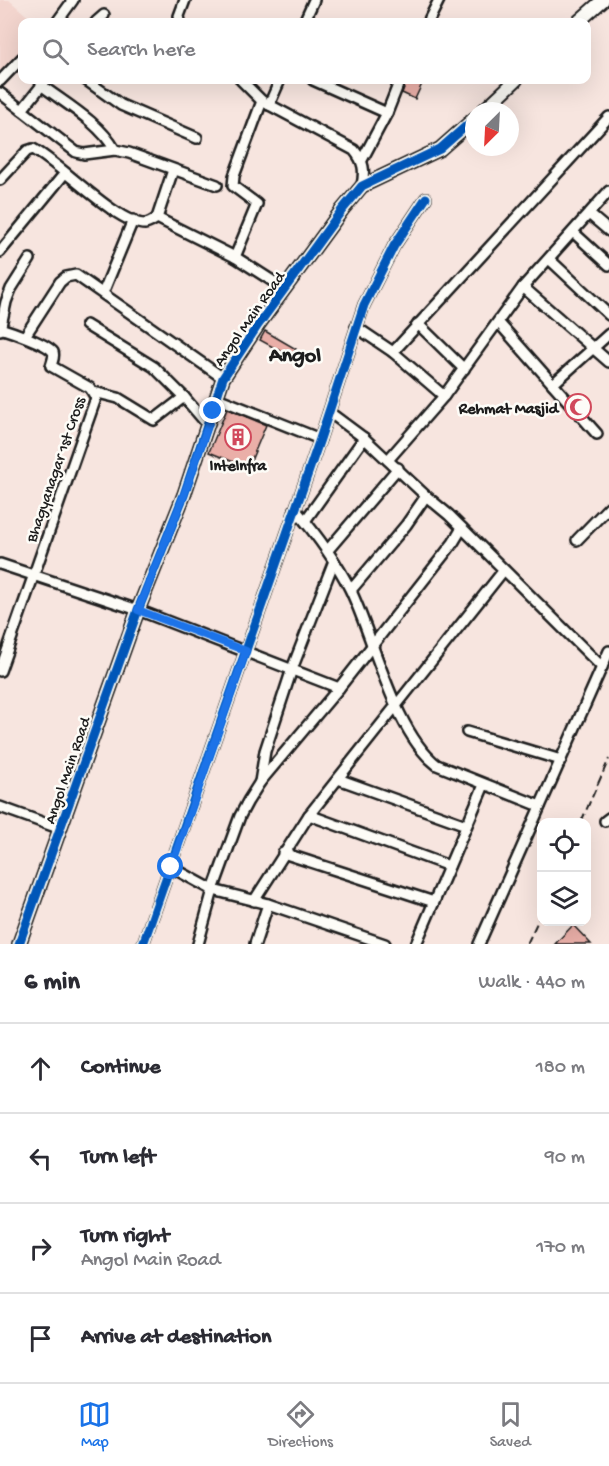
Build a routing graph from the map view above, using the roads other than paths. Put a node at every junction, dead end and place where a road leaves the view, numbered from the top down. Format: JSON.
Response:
{"nodes":[{"id":1,"x":73,"y":0,"type":"edge"},
{"id":2,"x":185,"y":0,"type":"edge"},
{"id":3,"x":314,"y":0,"type":"edge"},
{"id":4,"x":439,"y":0,"type":"edge"},
{"id":5,"x":601,"y":0,"type":"edge"},
{"id":6,"x":104,"y":15,"type":"dead end"},
{"id":7,"x":60,"y":18,"type":"edge"},
{"id":8,"x":101,"y":18,"type":"edge"},
{"id":9,"x":179,"y":18,"type":"edge"},
{"id":10,"x":306,"y":18,"type":"edge"},
{"id":11,"x":430,"y":18,"type":"edge"},
{"id":12,"x":582,"y":18,"type":"edge"},
{"id":13,"x":18,"y":62,"type":"edge"},
{"id":14,"x":0,"y":81,"type":"edge"},
{"id":15,"x":42,"y":84,"type":"edge"},
{"id":16,"x":45,"y":84,"type":"edge"},
{"id":17,"x":92,"y":84,"type":"edge"},
{"id":18,"x":245,"y":84,"type":"edge"},
{"id":19,"x":278,"y":84,"type":"edge"},
{"id":20,"x":322,"y":84,"type":"edge"},
{"id":21,"x":398,"y":84,"type":"edge"},
{"id":22,"x":512,"y":84,"type":"edge"},
{"id":23,"x":0,"y":93,"type":"edge"},
{"id":24,"x":493,"y":102,"type":"edge"},
{"id":25,"x":266,"y":103,"type":"junction"},
{"id":26,"x":22,"y":110,"type":"junction"},
{"id":27,"x":387,"y":113,"type":"junction"},
{"id":28,"x":609,"y":117,"type":"edge"},
{"id":29,"x":465,"y":127,"type":"edge"},
{"id":30,"x":197,"y":138,"type":"dead end"},
{"id":31,"x":115,"y":150,"type":"junction"},
{"id":32,"x":362,"y":160,"type":"junction"},
{"id":33,"x":173,"y":170,"type":"junction"},
{"id":34,"x":65,"y":173,"type":"junction"},
{"id":35,"x":0,"y":180,"type":"edge"},
{"id":36,"x":217,"y":185,"type":"dead end"},
{"id":37,"x":362,"y":186,"type":"junction"},
{"id":38,"x":609,"y":191,"type":"edge"},
{"id":39,"x":426,"y":198,"type":"dead end"},
{"id":40,"x":589,"y":214,"type":"junction"},
{"id":41,"x":157,"y":218,"type":"junction"},
{"id":42,"x":133,"y":220,"type":"junction"},
{"id":43,"x":609,"y":231,"type":"edge"},
{"id":44,"x":573,"y":232,"type":"junction"},
{"id":45,"x":0,"y":252,"type":"edge"},
{"id":46,"x":235,"y":257,"type":"junction"},
{"id":47,"x":30,"y":259,"type":"dead end"},
{"id":48,"x":549,"y":259,"type":"junction"},
{"id":49,"x":609,"y":265,"type":"edge"},
{"id":50,"x":523,"y":287,"type":"junction"},
{"id":51,"x":285,"y":289,"type":"junction"},
{"id":52,"x":103,"y":293,"type":"junction"},
{"id":53,"x":609,"y":315,"type":"edge"},
{"id":54,"x":498,"y":322,"type":"junction"},
{"id":55,"x":418,"y":324,"type":"junction"},
{"id":56,"x":86,"y":326,"type":"dead end"},
{"id":57,"x":356,"y":327,"type":"junction"},
{"id":58,"x":0,"y":329,"type":"edge"},
{"id":59,"x":609,"y":334,"type":"edge"},
{"id":60,"x":25,"y":336,"type":"junction"},
{"id":61,"x":594,"y":349,"type":"junction"},
{"id":62,"x":393,"y":352,"type":"junction"},
{"id":63,"x":609,"y":362,"type":"edge"},
{"id":64,"x":464,"y":369,"type":"junction"},
{"id":65,"x":223,"y":378,"type":"junction"},
{"id":66,"x":553,"y":384,"type":"junction"},
{"id":67,"x":94,"y":392,"type":"junction"},
{"id":68,"x":444,"y":396,"type":"junction"},
{"id":69,"x":184,"y":397,"type":"junction"},
{"id":70,"x":217,"y":398,"type":"junction"},
{"id":71,"x":329,"y":412,"type":"junction"},
{"id":72,"x":207,"y":424,"type":"junction"},
{"id":73,"x":597,"y":434,"type":"dead end"},
{"id":74,"x":364,"y":438,"type":"junction"},
{"id":75,"x":320,"y":439,"type":"junction"},
{"id":76,"x":388,"y":460,"type":"junction"},
{"id":77,"x":398,"y":468,"type":"junction"},
{"id":78,"x":426,"y":496,"type":"junction"},
{"id":79,"x":609,"y":507,"type":"edge"},
{"id":80,"x":295,"y":509,"type":"junction"},
{"id":81,"x":305,"y":521,"type":"junction"},
{"id":82,"x":462,"y":528,"type":"junction"},
{"id":83,"x":578,"y":540,"type":"dead end"},
{"id":84,"x":328,"y":550,"type":"junction"},
{"id":85,"x":334,"y":561,"type":"junction"},
{"id":86,"x":0,"y":564,"type":"edge"},
{"id":87,"x":504,"y":570,"type":"junction"},
{"id":88,"x":33,"y":575,"type":"junction"},
{"id":89,"x":351,"y":590,"type":"junction"},
{"id":90,"x":138,"y":610,"type":"junction"},
{"id":91,"x":373,"y":645,"type":"junction"},
{"id":92,"x":246,"y":651,"type":"junction"},
{"id":93,"x":609,"y":651,"type":"edge"},
{"id":94,"x":602,"y":667,"type":"junction"},
{"id":95,"x":292,"y":669,"type":"junction"},
{"id":96,"x":0,"y":670,"type":"edge"},
{"id":97,"x":339,"y":688,"type":"junction"},
{"id":98,"x":397,"y":706,"type":"junction"},
{"id":99,"x":467,"y":732,"type":"dead end"},
{"id":100,"x":561,"y":760,"type":"junction"},
{"id":101,"x":338,"y":779,"type":"junction"},
{"id":102,"x":260,"y":782,"type":"junction"},
{"id":103,"x":484,"y":785,"type":"junction"},
{"id":104,"x":540,"y":806,"type":"junction"},
{"id":105,"x":0,"y":807,"type":"edge"},
{"id":106,"x":309,"y":815,"type":"junction"},
{"id":107,"x":466,"y":825,"type":"junction"},
{"id":108,"x":61,"y":829,"type":"junction"},
{"id":109,"x":283,"y":853,"type":"junction"},
{"id":110,"x":449,"y":866,"type":"junction"},
{"id":111,"x":171,"y":867,"type":"junction"},
{"id":112,"x":213,"y":890,"type":"junction"},
{"id":113,"x":254,"y":901,"type":"junction"},
{"id":114,"x":434,"y":902,"type":"junction"},
{"id":115,"x":268,"y":904,"type":"junction"},
{"id":116,"x":20,"y":944,"type":"edge"},
{"id":117,"x":143,"y":944,"type":"edge"},
{"id":118,"x":198,"y":944,"type":"edge"},
{"id":119,"x":255,"y":944,"type":"edge"},
{"id":120,"x":385,"y":944,"type":"edge"},
{"id":121,"x":416,"y":944,"type":"edge"},
{"id":122,"x":479,"y":944,"type":"edge"}],
"edges":[{"from":1,"to":7,"type":"street"},
{"from":2,"to":9,"type":"street"},
{"from":3,"to":10,"type":"street"},
{"from":4,"to":11,"type":"street"},
{"from":5,"to":12,"type":"street"},
{"from":6,"to":8,"type":"street"},
{"from":13,"to":14,"type":"street"},
{"from":15,"to":26,"type":"street"},
{"from":16,"to":31,"type":"street"},
{"from":17,"to":30,"type":"street"},
{"from":18,"to":25,"type":"street"},
{"from":19,"to":25,"type":"street"},
{"from":20,"to":27,"type":"street"},
{"from":21,"to":27,"type":"street"},
{"from":22,"to":24,"type":"street"},
{"from":23,"to":26,"type":"street"},
{"from":25,"to":32,"type":"street"},
{"from":25,"to":46,"type":"street"},
{"from":26,"to":31,"type":"street"},
{"from":27,"to":32,"type":"street"},
{"from":28,"to":55,"type":"street"},
{"from":29,"to":37,"type":"street","name":"Angol Main Road"},
{"from":31,"to":33,"type":"street"},
{"from":32,"to":37,"type":"street"},
{"from":33,"to":36,"type":"street"},
{"from":33,"to":41,"type":"street"},
{"from":34,"to":35,"type":"street"},
{"from":34,"to":42,"type":"street"},
{"from":34,"to":45,"type":"street"},
{"from":37,"to":51,"type":"street","name":"Angol Main Road"},
{"from":38,"to":40,"type":"street"},
{"from":39,"to":57,"type":"street"},
{"from":40,"to":43,"type":"street"},
{"from":40,"to":44,"type":"street"},
{"from":41,"to":42,"type":"street"},
{"from":41,"to":46,"type":"street"},
{"from":42,"to":52,"type":"street"},
{"from":44,"to":48,"type":"street"},
{"from":44,"to":49,"type":"street"},
{"from":46,"to":51,"type":"street"},
{"from":47,"to":58,"type":"street"},
{"from":48,"to":50,"type":"street"},
{"from":48,"to":53,"type":"street"},
{"from":50,"to":54,"type":"street"},
{"from":50,"to":61,"type":"street"},
{"from":51,"to":65,"type":"street","name":"Angol Main Road"},
{"from":52,"to":60,"type":"street"},
{"from":52,"to":65,"type":"street"},
{"from":54,"to":64,"type":"street"},
{"from":54,"to":66,"type":"street"},
{"from":55,"to":62,"type":"street"},
{"from":55,"to":64,"type":"street"},
{"from":56,"to":69,"type":"street"},
{"from":57,"to":62,"type":"street"},
{"from":57,"to":71,"type":"street"},
{"from":58,"to":60,"type":"street","name":"Bhagyanagar 1st Cross"},
{"from":59,"to":61,"type":"street"},
{"from":60,"to":67,"type":"street","name":"Bhagyanagar 1st Cross"},
{"from":61,"to":63,"type":"street"},
{"from":61,"to":66,"type":"street"},
{"from":62,"to":68,"type":"street"},
{"from":64,"to":68,"type":"street"},
{"from":65,"to":70,"type":"street","name":"Angol Main Road"},
{"from":66,"to":73,"type":"street"},
{"from":67,"to":69,"type":"street"},
{"from":67,"to":88,"type":"street","name":"Bhagyanagar 1st Cross"},
{"from":68,"to":76,"type":"street"},
{"from":69,"to":72,"type":"street"},
{"from":70,"to":72,"type":"street","name":"Angol Main Road"},
{"from":70,"to":75,"type":"street"},
{"from":71,"to":74,"type":"street"},
{"from":71,"to":75,"type":"street"},
{"from":72,"to":90,"type":"street","name":"Angol Main Road"},
{"from":74,"to":76,"type":"street"},
{"from":74,"to":81,"type":"street"},
{"from":75,"to":80,"type":"street"},
{"from":76,"to":77,"type":"street"},
{"from":77,"to":78,"type":"street"},
{"from":77,"to":84,"type":"street"},
{"from":78,"to":82,"type":"street"},
{"from":78,"to":89,"type":"street"},
{"from":79,"to":83,"type":"street"},
{"from":80,"to":81,"type":"street"},
{"from":80,"to":92,"type":"street"},
{"from":81,"to":84,"type":"street"},
{"from":82,"to":87,"type":"street"},
{"from":82,"to":91,"type":"street"},
{"from":84,"to":85,"type":"street"},
{"from":85,"to":89,"type":"street"},
{"from":85,"to":95,"type":"street"},
{"from":86,"to":88,"type":"street"},
{"from":87,"to":94,"type":"street"},
{"from":87,"to":98,"type":"street"},
{"from":88,"to":90,"type":"street"},
{"from":88,"to":96,"type":"street","name":"Bhagyanagar 1st Cross"},
{"from":89,"to":91,"type":"street"},
{"from":90,"to":92,"type":"street"},
{"from":90,"to":108,"type":"street","name":"Angol Main Road"},
{"from":91,"to":97,"type":"street"},
{"from":91,"to":98,"type":"street"},
{"from":92,"to":95,"type":"street"},
{"from":92,"to":111,"type":"street"},
{"from":93,"to":94,"type":"street"},
{"from":94,"to":100,"type":"street"},
{"from":95,"to":97,"type":"street"},
{"from":95,"to":102,"type":"street"},
{"from":97,"to":102,"type":"street"},
{"from":98,"to":101,"type":"street"},
{"from":98,"to":103,"type":"street"},
{"from":99,"to":100,"type":"street"},
{"from":100,"to":104,"type":"street"},
{"from":101,"to":106,"type":"street"},
{"from":101,"to":107,"type":"street"},
{"from":102,"to":112,"type":"street"},
{"from":103,"to":104,"type":"street"},
{"from":103,"to":107,"type":"street"},
{"from":104,"to":122,"type":"street"},
{"from":105,"to":108,"type":"street"},
{"from":106,"to":109,"type":"street"},
{"from":106,"to":110,"type":"street"},
{"from":107,"to":110,"type":"street"},
{"from":108,"to":116,"type":"street","name":"Angol Main Road"},
{"from":109,"to":113,"type":"street"},
{"from":109,"to":114,"type":"street"},
{"from":110,"to":114,"type":"street"},
{"from":111,"to":112,"type":"street"},
{"from":111,"to":117,"type":"street"},
{"from":112,"to":113,"type":"street"},
{"from":112,"to":118,"type":"street"},
{"from":113,"to":115,"type":"street"},
{"from":114,"to":121,"type":"street"},
{"from":115,"to":119,"type":"street"},
{"from":115,"to":120,"type":"street"}]}
